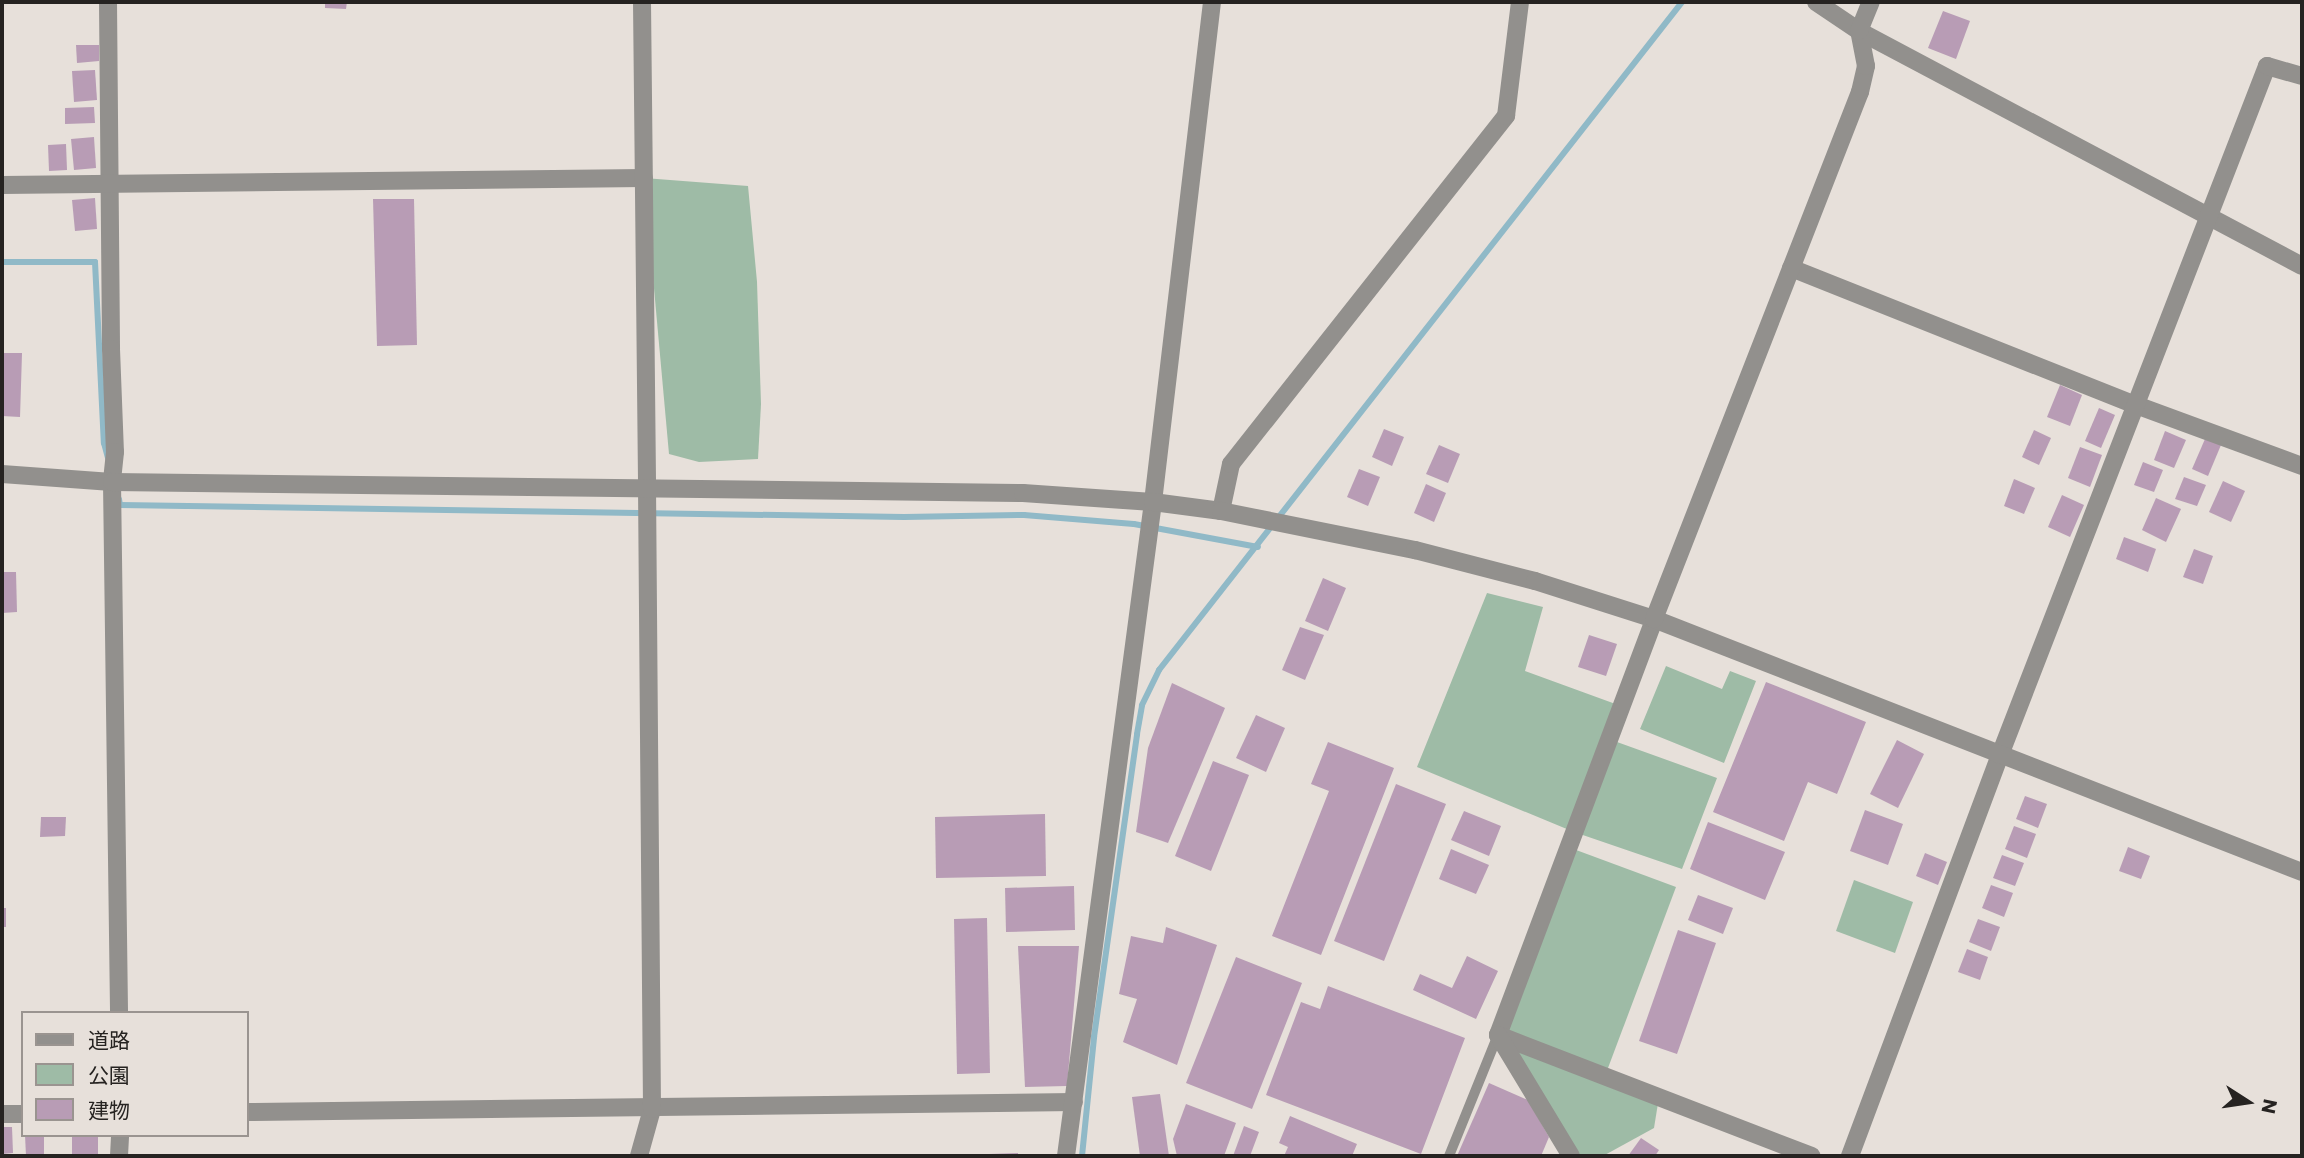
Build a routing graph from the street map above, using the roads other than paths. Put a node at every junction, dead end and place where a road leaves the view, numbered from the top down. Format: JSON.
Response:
{"nodes":[{"id":1,"x":108,"y":2,"type":"edge"},
{"id":2,"x":642,"y":2,"type":"edge"},
{"id":3,"x":1212,"y":2,"type":"edge"},
{"id":4,"x":1520,"y":2,"type":"edge"},
{"id":5,"x":1816,"y":2,"type":"edge"},
{"id":6,"x":1871,"y":2,"type":"edge"},
{"id":7,"x":1859,"y":31,"type":"junction"},
{"id":8,"x":2302,"y":76,"type":"edge"},
{"id":9,"x":644,"y":178,"type":"junction"},
{"id":10,"x":109,"y":185,"type":"junction"},
{"id":11,"x":2,"y":186,"type":"edge"},
{"id":12,"x":2210,"y":214,"type":"junction"},
{"id":13,"x":2302,"y":266,"type":"edge"},
{"id":14,"x":1791,"y":268,"type":"junction"},
{"id":15,"x":2136,"y":405,"type":"junction"},
{"id":16,"x":2302,"y":466,"type":"edge"},
{"id":17,"x":2,"y":474,"type":"edge"},
{"id":18,"x":112,"y":482,"type":"junction"},
{"id":19,"x":647,"y":488,"type":"junction"},
{"id":20,"x":1153,"y":502,"type":"junction"},
{"id":21,"x":1221,"y":511,"type":"junction"},
{"id":22,"x":1654,"y":619,"type":"junction"},
{"id":23,"x":2000,"y":755,"type":"junction"},
{"id":24,"x":2302,"y":872,"type":"edge"},
{"id":25,"x":119,"y":1011,"type":"edge"},
{"id":26,"x":1498,"y":1035,"type":"junction"},
{"id":27,"x":1074,"y":1102,"type":"junction"},
{"id":28,"x":652,"y":1109,"type":"junction"},
{"id":29,"x":248,"y":1112,"type":"edge"},
{"id":30,"x":2,"y":1114,"type":"edge"},
{"id":31,"x":21,"y":1114,"type":"edge"},
{"id":32,"x":120,"y":1137,"type":"edge"},
{"id":33,"x":119,"y":1156,"type":"edge"},
{"id":34,"x":639,"y":1156,"type":"edge"},
{"id":35,"x":1066,"y":1156,"type":"edge"},
{"id":36,"x":1449,"y":1156,"type":"edge"},
{"id":37,"x":1571,"y":1156,"type":"edge"},
{"id":38,"x":1811,"y":1156,"type":"edge"},
{"id":39,"x":1850,"y":1156,"type":"edge"}],
"edges":[{"from":1,"to":10,"type":"street"},
{"from":2,"to":9,"type":"street"},
{"from":3,"to":20,"type":"street"},
{"from":4,"to":21,"type":"street"},
{"from":5,"to":7,"type":"street"},
{"from":6,"to":7,"type":"street"},
{"from":7,"to":12,"type":"street"},
{"from":7,"to":14,"type":"street"},
{"from":8,"to":12,"type":"street"},
{"from":9,"to":10,"type":"street"},
{"from":9,"to":19,"type":"street"},
{"from":10,"to":11,"type":"street"},
{"from":10,"to":18,"type":"street"},
{"from":12,"to":13,"type":"street"},
{"from":12,"to":15,"type":"street"},
{"from":14,"to":15,"type":"street"},
{"from":14,"to":22,"type":"street"},
{"from":15,"to":16,"type":"street"},
{"from":15,"to":23,"type":"street"},
{"from":17,"to":18,"type":"street"},
{"from":18,"to":19,"type":"street"},
{"from":18,"to":25,"type":"street"},
{"from":19,"to":20,"type":"street"},
{"from":19,"to":28,"type":"street"},
{"from":20,"to":21,"type":"street"},
{"from":20,"to":27,"type":"street"},
{"from":21,"to":22,"type":"street"},
{"from":22,"to":23,"type":"street"},
{"from":22,"to":26,"type":"street"},
{"from":23,"to":24,"type":"street"},
{"from":23,"to":39,"type":"street"},
{"from":26,"to":36,"type":"lane"},
{"from":26,"to":37,"type":"street"},
{"from":26,"to":38,"type":"street"},
{"from":27,"to":28,"type":"street"},
{"from":27,"to":35,"type":"street"},
{"from":28,"to":29,"type":"street"},
{"from":28,"to":34,"type":"street"},
{"from":30,"to":31,"type":"street"},
{"from":32,"to":33,"type":"street"}]}
